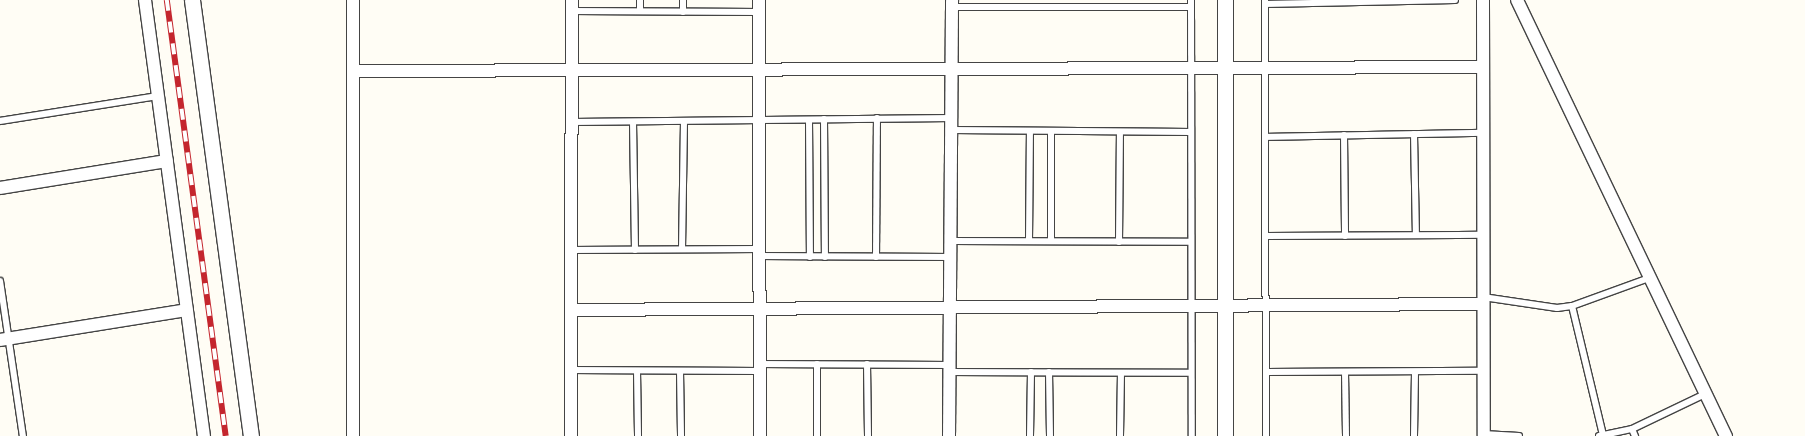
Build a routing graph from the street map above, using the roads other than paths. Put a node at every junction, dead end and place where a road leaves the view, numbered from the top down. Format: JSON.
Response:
{"nodes":[{"id":1,"x":145,"y":0,"type":"edge"},
{"id":2,"x":192,"y":0,"type":"edge"},
{"id":3,"x":353,"y":0,"type":"edge"},
{"id":4,"x":640,"y":0,"type":"edge"},
{"id":5,"x":683,"y":0,"type":"edge"},
{"id":6,"x":1225,"y":0,"type":"edge"},
{"id":7,"x":1410,"y":0,"type":"edge"},
{"id":8,"x":1455,"y":0,"type":"edge"},
{"id":9,"x":1483,"y":0,"type":"edge"},
{"id":10,"x":1517,"y":0,"type":"edge"},
{"id":11,"x":1342,"y":1,"type":"edge"},
{"id":12,"x":1265,"y":2,"type":"edge"},
{"id":13,"x":1190,"y":3,"type":"edge"},
{"id":14,"x":952,"y":4,"type":"edge"},
{"id":15,"x":1028,"y":4,"type":"edge"},
{"id":16,"x":1049,"y":4,"type":"edge"},
{"id":17,"x":1119,"y":4,"type":"edge"},
{"id":18,"x":572,"y":6,"type":"edge"},
{"id":19,"x":759,"y":6,"type":"edge"},
{"id":20,"x":640,"y":11,"type":"junction"},
{"id":21,"x":683,"y":12,"type":"junction"},
{"id":22,"x":1483,"y":67,"type":"junction"},
{"id":23,"x":1191,"y":70,"type":"junction"},
{"id":24,"x":1224,"y":70,"type":"junction"},
{"id":25,"x":1265,"y":70,"type":"junction"},
{"id":26,"x":353,"y":71,"type":"junction"},
{"id":27,"x":572,"y":71,"type":"junction"},
{"id":28,"x":759,"y":71,"type":"junction"},
{"id":29,"x":952,"y":71,"type":"junction"},
{"id":30,"x":158,"y":96,"type":"junction"},
{"id":31,"x":877,"y":118,"type":"junction"},
{"id":32,"x":824,"y":119,"type":"junction"},
{"id":33,"x":759,"y":120,"type":"junction"},
{"id":34,"x":809,"y":120,"type":"junction"},
{"id":35,"x":0,"y":121,"type":"edge"},
{"id":36,"x":684,"y":121,"type":"junction"},
{"id":37,"x":572,"y":122,"type":"junction"},
{"id":38,"x":633,"y":122,"type":"junction"},
{"id":39,"x":952,"y":124,"type":"junction"},
{"id":40,"x":1030,"y":131,"type":"junction"},
{"id":41,"x":1051,"y":131,"type":"junction"},
{"id":42,"x":1120,"y":132,"type":"junction"},
{"id":43,"x":1191,"y":132,"type":"junction"},
{"id":44,"x":1482,"y":133,"type":"junction"},
{"id":45,"x":1414,"y":134,"type":"junction"},
{"id":46,"x":1344,"y":135,"type":"junction"},
{"id":47,"x":1266,"y":137,"type":"junction"},
{"id":48,"x":167,"y":161,"type":"junction"},
{"id":49,"x":0,"y":188,"type":"edge"},
{"id":50,"x":1482,"y":234,"type":"junction"},
{"id":51,"x":1416,"y":235,"type":"junction"},
{"id":52,"x":1266,"y":236,"type":"junction"},
{"id":53,"x":1345,"y":236,"type":"junction"},
{"id":54,"x":951,"y":241,"type":"junction"},
{"id":55,"x":1029,"y":241,"type":"junction"},
{"id":56,"x":1051,"y":241,"type":"junction"},
{"id":57,"x":1119,"y":242,"type":"junction"},
{"id":58,"x":1191,"y":242,"type":"junction"},
{"id":59,"x":682,"y":249,"type":"junction"},
{"id":60,"x":572,"y":250,"type":"junction"},
{"id":61,"x":635,"y":250,"type":"junction"},
{"id":62,"x":759,"y":253,"type":"junction"},
{"id":63,"x":810,"y":257,"type":"junction"},
{"id":64,"x":825,"y":257,"type":"junction"},
{"id":65,"x":876,"y":257,"type":"junction"},
{"id":66,"x":951,"y":257,"type":"junction"},
{"id":67,"x":1650,"y":278,"type":"junction"},
{"id":68,"x":0,"y":281,"type":"edge"},
{"id":69,"x":1483,"y":301,"type":"junction"},
{"id":70,"x":1224,"y":306,"type":"junction"},
{"id":71,"x":1266,"y":306,"type":"junction"},
{"id":72,"x":1572,"y":306,"type":"junction"},
{"id":73,"x":1191,"y":307,"type":"junction"},
{"id":74,"x":950,"y":308,"type":"junction"},
{"id":75,"x":759,"y":309,"type":"junction"},
{"id":76,"x":187,"y":310,"type":"junction"},
{"id":77,"x":571,"y":310,"type":"junction"},
{"id":78,"x":4,"y":339,"type":"edge"},
{"id":79,"x":817,"y":364,"type":"junction"},
{"id":80,"x":867,"y":364,"type":"junction"},
{"id":81,"x":759,"y":367,"type":"junction"},
{"id":82,"x":950,"y":368,"type":"junction"},
{"id":83,"x":571,"y":370,"type":"junction"},
{"id":84,"x":637,"y":371,"type":"junction"},
{"id":85,"x":680,"y":371,"type":"junction"},
{"id":86,"x":1483,"y":371,"type":"junction"},
{"id":87,"x":1030,"y":372,"type":"junction"},
{"id":88,"x":1049,"y":372,"type":"junction"},
{"id":89,"x":1266,"y":372,"type":"junction"},
{"id":90,"x":1345,"y":372,"type":"junction"},
{"id":91,"x":1415,"y":372,"type":"junction"},
{"id":92,"x":1121,"y":373,"type":"junction"},
{"id":93,"x":1191,"y":373,"type":"junction"},
{"id":94,"x":1705,"y":394,"type":"junction"},
{"id":95,"x":1632,"y":429,"type":"junction"},
{"id":96,"x":1484,"y":435,"type":"edge"},
{"id":97,"x":23,"y":436,"type":"edge"},
{"id":98,"x":204,"y":436,"type":"edge"},
{"id":99,"x":251,"y":436,"type":"edge"},
{"id":100,"x":353,"y":436,"type":"edge"},
{"id":101,"x":571,"y":436,"type":"edge"},
{"id":102,"x":638,"y":436,"type":"edge"},
{"id":103,"x":681,"y":436,"type":"edge"},
{"id":104,"x":760,"y":436,"type":"edge"},
{"id":105,"x":817,"y":436,"type":"edge"},
{"id":106,"x":868,"y":436,"type":"edge"},
{"id":107,"x":949,"y":436,"type":"edge"},
{"id":108,"x":1030,"y":436,"type":"edge"},
{"id":109,"x":1050,"y":436,"type":"edge"},
{"id":110,"x":1120,"y":436,"type":"edge"},
{"id":111,"x":1192,"y":436,"type":"edge"},
{"id":112,"x":1225,"y":436,"type":"edge"},
{"id":113,"x":1266,"y":436,"type":"edge"},
{"id":114,"x":1346,"y":436,"type":"edge"},
{"id":115,"x":1414,"y":436,"type":"edge"},
{"id":116,"x":1519,"y":436,"type":"edge"},
{"id":117,"x":1601,"y":436,"type":"edge"},
{"id":118,"x":1635,"y":436,"type":"edge"},
{"id":119,"x":1726,"y":436,"type":"edge"}],
"edges":[{"from":1,"to":30,"type":"street"},
{"from":2,"to":99,"type":"street"},
{"from":3,"to":26,"type":"street"},
{"from":4,"to":20,"type":"lane"},
{"from":5,"to":21,"type":"lane"},
{"from":6,"to":24,"type":"street"},
{"from":7,"to":8,"type":"lane"},
{"from":7,"to":11,"type":"lane"},
{"from":9,"to":22,"type":"street"},
{"from":10,"to":67,"type":"street"},
{"from":11,"to":12,"type":"lane"},
{"from":12,"to":25,"type":"lane"},
{"from":13,"to":17,"type":"lane"},
{"from":13,"to":23,"type":"lane"},
{"from":14,"to":15,"type":"lane"},
{"from":14,"to":29,"type":"street"},
{"from":15,"to":16,"type":"lane"},
{"from":16,"to":17,"type":"lane"},
{"from":18,"to":20,"type":"lane"},
{"from":18,"to":27,"type":"street"},
{"from":19,"to":21,"type":"lane"},
{"from":19,"to":28,"type":"street"},
{"from":20,"to":21,"type":"lane"},
{"from":22,"to":25,"type":"street"},
{"from":22,"to":44,"type":"street"},
{"from":23,"to":24,"type":"street"},
{"from":23,"to":29,"type":"street"},
{"from":23,"to":43,"type":"lane"},
{"from":24,"to":25,"type":"street"},
{"from":24,"to":70,"type":"street"},
{"from":25,"to":47,"type":"lane"},
{"from":26,"to":27,"type":"street"},
{"from":26,"to":100,"type":"street"},
{"from":27,"to":28,"type":"street"},
{"from":27,"to":37,"type":"street"},
{"from":28,"to":29,"type":"street"},
{"from":28,"to":33,"type":"street"},
{"from":29,"to":39,"type":"street"},
{"from":30,"to":35,"type":"lane"},
{"from":30,"to":48,"type":"street"},
{"from":31,"to":32,"type":"lane"},
{"from":31,"to":39,"type":"lane"},
{"from":31,"to":65,"type":"lane"},
{"from":32,"to":34,"type":"lane"},
{"from":32,"to":64,"type":"lane"},
{"from":33,"to":34,"type":"lane"},
{"from":33,"to":36,"type":"lane"},
{"from":33,"to":62,"type":"street"},
{"from":34,"to":63,"type":"lane"},
{"from":36,"to":38,"type":"lane"},
{"from":36,"to":59,"type":"lane"},
{"from":37,"to":38,"type":"lane"},
{"from":37,"to":60,"type":"street"},
{"from":38,"to":61,"type":"lane"},
{"from":39,"to":40,"type":"lane"},
{"from":39,"to":54,"type":"street"},
{"from":40,"to":41,"type":"lane"},
{"from":40,"to":55,"type":"lane"},
{"from":41,"to":42,"type":"lane"},
{"from":41,"to":56,"type":"lane"},
{"from":42,"to":43,"type":"lane"},
{"from":42,"to":57,"type":"lane"},
{"from":43,"to":58,"type":"lane"},
{"from":44,"to":45,"type":"lane"},
{"from":44,"to":50,"type":"street"},
{"from":45,"to":46,"type":"lane"},
{"from":45,"to":51,"type":"lane"},
{"from":46,"to":47,"type":"lane"},
{"from":46,"to":53,"type":"lane"},
{"from":47,"to":52,"type":"lane"},
{"from":48,"to":49,"type":"street"},
{"from":48,"to":76,"type":"street"},
{"from":50,"to":51,"type":"lane"},
{"from":50,"to":69,"type":"street"},
{"from":51,"to":53,"type":"lane"},
{"from":52,"to":53,"type":"lane"},
{"from":52,"to":71,"type":"lane"},
{"from":54,"to":55,"type":"lane"},
{"from":54,"to":66,"type":"street"},
{"from":55,"to":56,"type":"lane"},
{"from":56,"to":57,"type":"lane"},
{"from":57,"to":58,"type":"lane"},
{"from":58,"to":73,"type":"lane"},
{"from":59,"to":61,"type":"lane"},
{"from":59,"to":62,"type":"lane"},
{"from":60,"to":61,"type":"lane"},
{"from":60,"to":77,"type":"street"},
{"from":62,"to":63,"type":"lane"},
{"from":62,"to":75,"type":"street"},
{"from":63,"to":64,"type":"lane"},
{"from":64,"to":65,"type":"lane"},
{"from":65,"to":66,"type":"lane"},
{"from":66,"to":74,"type":"street"},
{"from":67,"to":72,"type":"lane"},
{"from":67,"to":94,"type":"street"},
{"from":68,"to":78,"type":"lane"},
{"from":69,"to":71,"type":"street"},
{"from":69,"to":72,"type":"lane"},
{"from":69,"to":86,"type":"street"},
{"from":70,"to":71,"type":"street"},
{"from":70,"to":73,"type":"street"},
{"from":70,"to":112,"type":"street"},
{"from":71,"to":89,"type":"lane"},
{"from":72,"to":117,"type":"lane"},
{"from":73,"to":74,"type":"street"},
{"from":73,"to":93,"type":"lane"},
{"from":74,"to":75,"type":"street"},
{"from":74,"to":82,"type":"street"},
{"from":75,"to":77,"type":"street"},
{"from":75,"to":81,"type":"street"},
{"from":76,"to":78,"type":"street"},
{"from":76,"to":98,"type":"street"},
{"from":77,"to":83,"type":"street"},
{"from":78,"to":97,"type":"lane"},
{"from":79,"to":80,"type":"lane"},
{"from":79,"to":81,"type":"lane"},
{"from":79,"to":105,"type":"lane"},
{"from":80,"to":82,"type":"lane"},
{"from":80,"to":106,"type":"lane"},
{"from":81,"to":85,"type":"lane"},
{"from":81,"to":104,"type":"street"},
{"from":82,"to":87,"type":"lane"},
{"from":82,"to":107,"type":"street"},
{"from":83,"to":84,"type":"lane"},
{"from":83,"to":101,"type":"street"},
{"from":84,"to":85,"type":"lane"},
{"from":84,"to":102,"type":"lane"},
{"from":85,"to":103,"type":"lane"},
{"from":86,"to":91,"type":"lane"},
{"from":86,"to":96,"type":"street"},
{"from":87,"to":88,"type":"lane"},
{"from":87,"to":108,"type":"lane"},
{"from":88,"to":92,"type":"lane"},
{"from":88,"to":109,"type":"lane"},
{"from":89,"to":90,"type":"lane"},
{"from":89,"to":113,"type":"lane"},
{"from":90,"to":91,"type":"lane"},
{"from":90,"to":114,"type":"lane"},
{"from":91,"to":115,"type":"lane"},
{"from":92,"to":93,"type":"lane"},
{"from":92,"to":110,"type":"lane"},
{"from":93,"to":111,"type":"lane"},
{"from":94,"to":95,"type":"lane"},
{"from":94,"to":119,"type":"street"},
{"from":95,"to":117,"type":"lane"},
{"from":95,"to":118,"type":"lane"},
{"from":96,"to":116,"type":"lane"}]}
